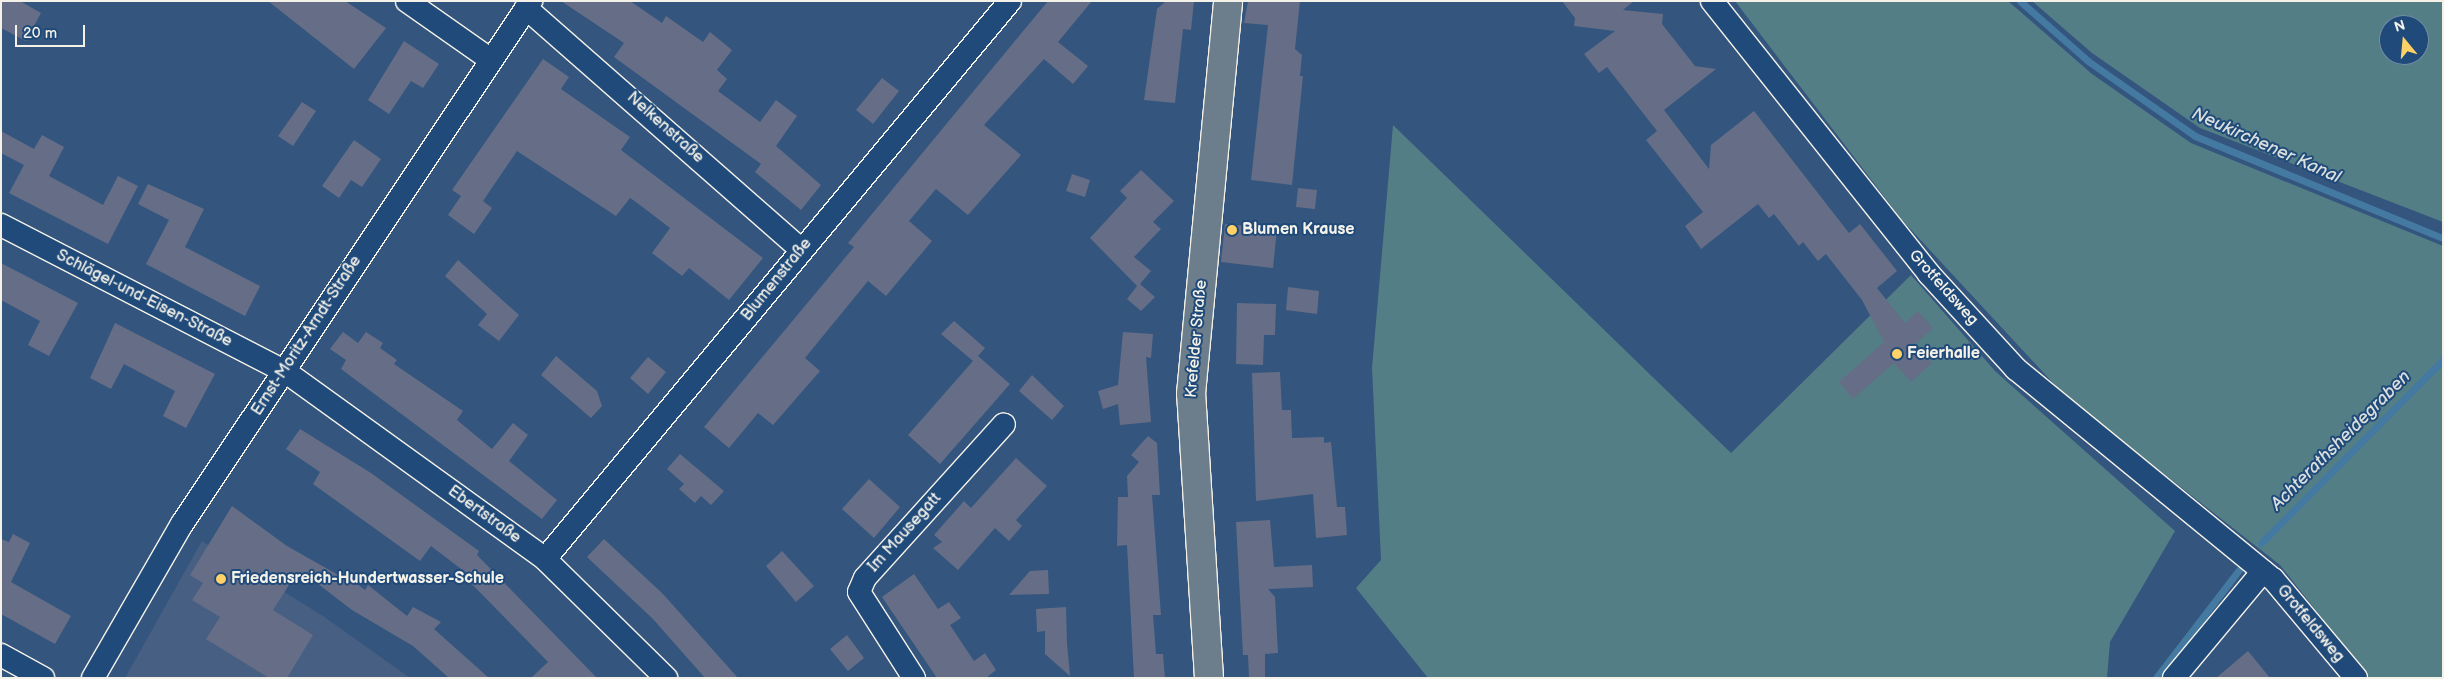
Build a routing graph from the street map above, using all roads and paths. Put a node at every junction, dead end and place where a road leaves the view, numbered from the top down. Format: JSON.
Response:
{"nodes":[{"id":1,"x":407,"y":1,"type":"edge"},
{"id":2,"x":1010,"y":1,"type":"edge"},
{"id":3,"x":1228,"y":1,"type":"edge"},
{"id":4,"x":1712,"y":1,"type":"edge"},
{"id":5,"x":529,"y":5,"type":"edge"},
{"id":6,"x":491,"y":60,"type":"junction"},
{"id":7,"x":1,"y":225,"type":"edge"},
{"id":8,"x":801,"y":250,"type":"junction"},
{"id":9,"x":286,"y":372,"type":"junction"},
{"id":10,"x":1004,"y":424,"type":"dead end"},
{"id":11,"x":545,"y":559,"type":"junction"},
{"id":12,"x":2264,"y":571,"type":"junction"},
{"id":13,"x":1,"y":655,"type":"edge"},
{"id":14,"x":43,"y":678,"type":"edge"},
{"id":15,"x":94,"y":678,"type":"edge"},
{"id":16,"x":666,"y":678,"type":"edge"},
{"id":17,"x":914,"y":678,"type":"edge"},
{"id":18,"x":1209,"y":678,"type":"edge"},
{"id":19,"x":2174,"y":678,"type":"edge"},
{"id":20,"x":2356,"y":678,"type":"edge"}],
"edges":[{"from":1,"to":6,"type":"street"},
{"from":2,"to":8,"type":"street","name":"Blumenstraße"},
{"from":3,"to":18,"type":"main road","name":"Krefelder Straße"},
{"from":4,"to":12,"type":"street","name":"Grotfeldsweg"},
{"from":5,"to":6,"type":"street","name":"Ernst-Moritz-Arndt-Straße"},
{"from":5,"to":8,"type":"street","name":"Nelkenstraße"},
{"from":6,"to":9,"type":"street","name":"Ernst-Moritz-Arndt-Straße"},
{"from":7,"to":9,"type":"street","name":"Schlägel-und-Eisen-Straße"},
{"from":8,"to":11,"type":"street","name":"Blumenstraße"},
{"from":9,"to":11,"type":"street","name":"Ebertstraße"},
{"from":9,"to":15,"type":"street","name":"Ernst-Moritz-Arndt-Straße"},
{"from":10,"to":17,"type":"street","name":"Im Mausegatt"},
{"from":11,"to":16,"type":"street","name":"Ebertstraße"},
{"from":12,"to":19,"type":"street","name":"Grotfeldsweg"},
{"from":12,"to":20,"type":"street","name":"Grotfeldsweg"},
{"from":13,"to":14,"type":"street"}]}
